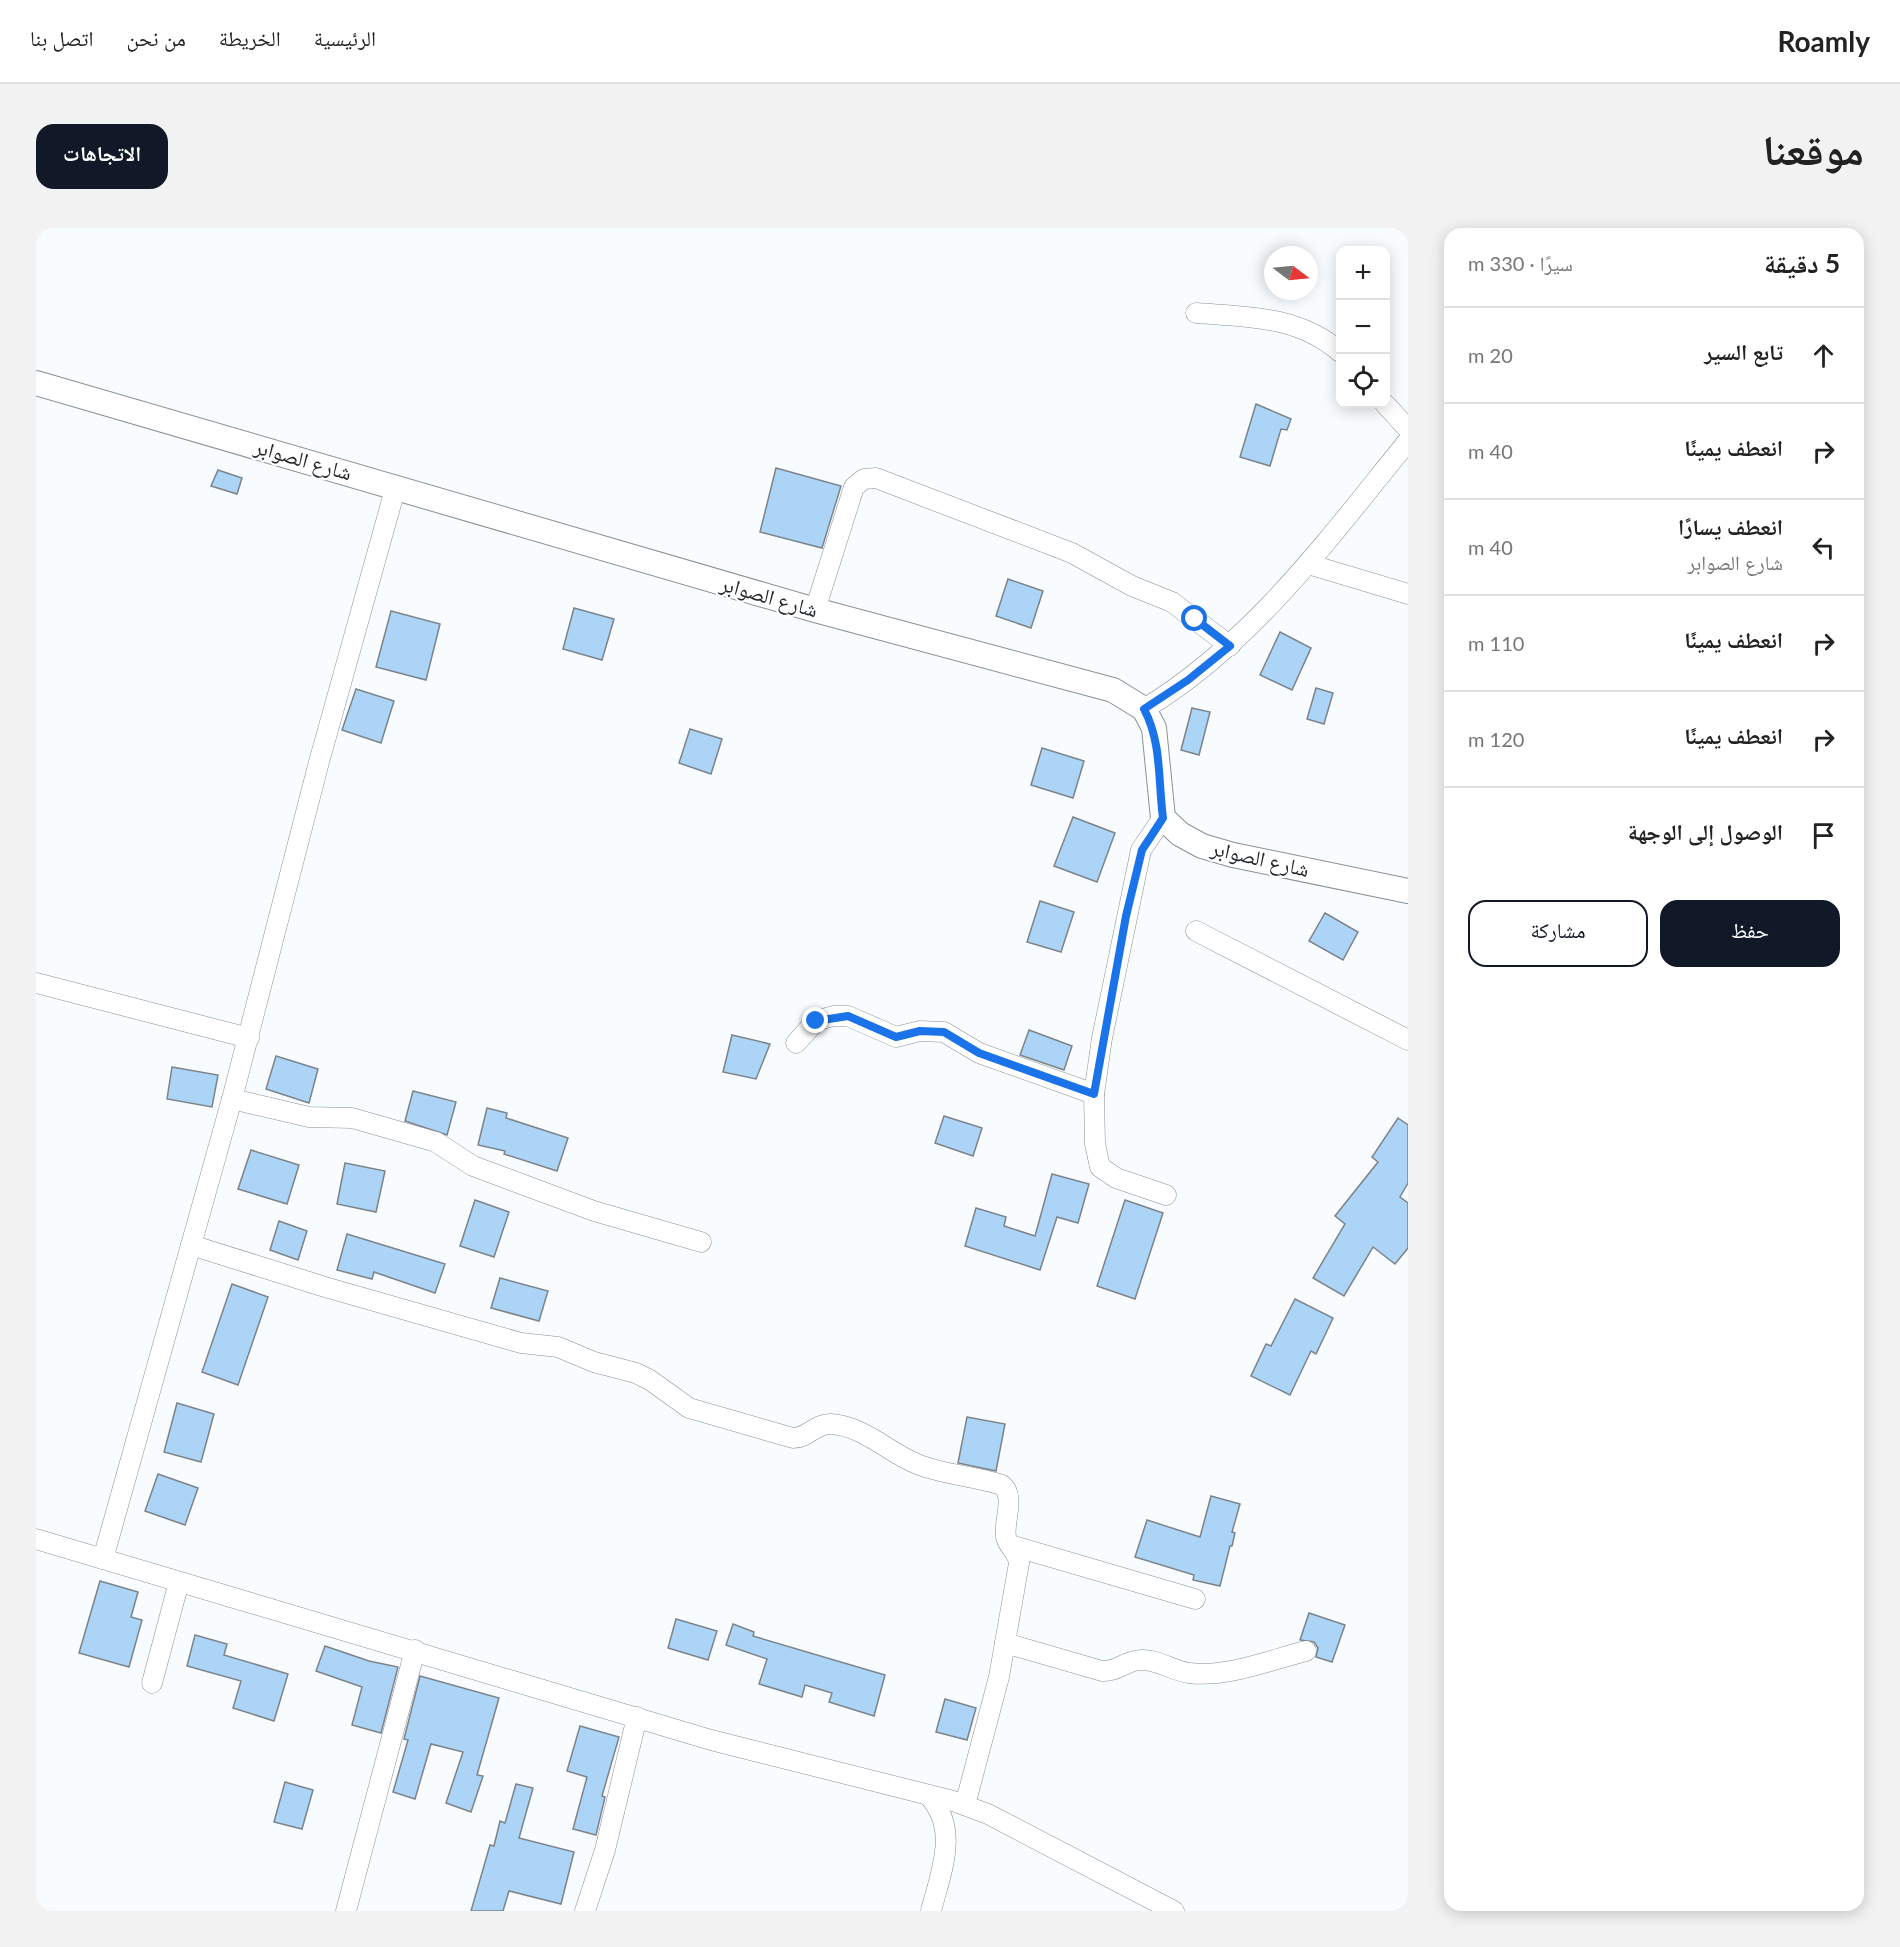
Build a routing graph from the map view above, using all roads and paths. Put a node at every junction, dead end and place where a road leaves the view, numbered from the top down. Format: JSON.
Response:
{"nodes":[{"id":1,"x":1196,"y":313,"type":"dead end"},
{"id":2,"x":1336,"y":348,"type":"edge"},
{"id":3,"x":36,"y":383,"type":"edge"},
{"id":4,"x":1390,"y":408,"type":"edge"},
{"id":5,"x":1408,"y":429,"type":"edge"},
{"id":6,"x":1408,"y":441,"type":"edge"},
{"id":7,"x":396,"y":486,"type":"junction"},
{"id":8,"x":1308,"y":564,"type":"junction"},
{"id":9,"x":1408,"y":594,"type":"edge"},
{"id":10,"x":814,"y":610,"type":"junction"},
{"id":11,"x":1230,"y":646,"type":"junction"},
{"id":12,"x":1144,"y":709,"type":"junction"},
{"id":13,"x":1163,"y":818,"type":"junction"},
{"id":14,"x":1408,"y":891,"type":"edge"},
{"id":15,"x":1196,"y":931,"type":"dead end"},
{"id":16,"x":36,"y":983,"type":"edge"},
{"id":17,"x":249,"y":1038,"type":"junction"},
{"id":18,"x":1408,"y":1040,"type":"edge"},
{"id":19,"x":796,"y":1044,"type":"dead end"},
{"id":20,"x":1094,"y":1094,"type":"junction"},
{"id":21,"x":232,"y":1099,"type":"junction"},
{"id":22,"x":1166,"y":1195,"type":"dead end"},
{"id":23,"x":701,"y":1242,"type":"dead end"},
{"id":24,"x":191,"y":1245,"type":"junction"},
{"id":25,"x":36,"y":1539,"type":"edge"},
{"id":26,"x":1010,"y":1545,"type":"junction"},
{"id":27,"x":103,"y":1559,"type":"junction"},
{"id":28,"x":179,"y":1582,"type":"junction"},
{"id":29,"x":1195,"y":1599,"type":"dead end"},
{"id":30,"x":1005,"y":1643,"type":"junction"},
{"id":31,"x":415,"y":1650,"type":"junction"},
{"id":32,"x":1306,"y":1651,"type":"dead end"},
{"id":33,"x":152,"y":1683,"type":"dead end"},
{"id":34,"x":637,"y":1717,"type":"junction"},
{"id":35,"x":928,"y":1795,"type":"junction"},
{"id":36,"x":965,"y":1805,"type":"junction"},
{"id":37,"x":346,"y":1911,"type":"edge"},
{"id":38,"x":585,"y":1911,"type":"edge"},
{"id":39,"x":931,"y":1911,"type":"edge"},
{"id":40,"x":1174,"y":1911,"type":"edge"}],
"edges":[{"from":1,"to":2,"type":"street"},
{"from":3,"to":7,"type":"street","name":"شارع الصوابر"},
{"from":4,"to":5,"type":"street"},
{"from":6,"to":8,"type":"street"},
{"from":7,"to":10,"type":"street","name":"شارع الصوابر"},
{"from":7,"to":17,"type":"street"},
{"from":8,"to":9,"type":"street"},
{"from":8,"to":11,"type":"street"},
{"from":10,"to":11,"type":"street"},
{"from":10,"to":12,"type":"street","name":"شارع الصوابر"},
{"from":11,"to":12,"type":"street"},
{"from":12,"to":13,"type":"street"},
{"from":13,"to":14,"type":"street","name":"شارع الصوابر"},
{"from":13,"to":20,"type":"street"},
{"from":15,"to":18,"type":"street"},
{"from":16,"to":17,"type":"street"},
{"from":17,"to":21,"type":"street"},
{"from":19,"to":20,"type":"street"},
{"from":20,"to":22,"type":"street"},
{"from":21,"to":23,"type":"street"},
{"from":21,"to":24,"type":"street"},
{"from":24,"to":26,"type":"street"},
{"from":24,"to":27,"type":"street"},
{"from":25,"to":27,"type":"street"},
{"from":26,"to":29,"type":"street"},
{"from":26,"to":30,"type":"street"},
{"from":27,"to":28,"type":"street"},
{"from":28,"to":31,"type":"street"},
{"from":28,"to":33,"type":"street"},
{"from":30,"to":32,"type":"street"},
{"from":30,"to":36,"type":"street"},
{"from":31,"to":34,"type":"street"},
{"from":31,"to":37,"type":"street"},
{"from":34,"to":35,"type":"street"},
{"from":34,"to":38,"type":"street"},
{"from":35,"to":36,"type":"street"},
{"from":35,"to":39,"type":"street"},
{"from":36,"to":40,"type":"street"}]}
